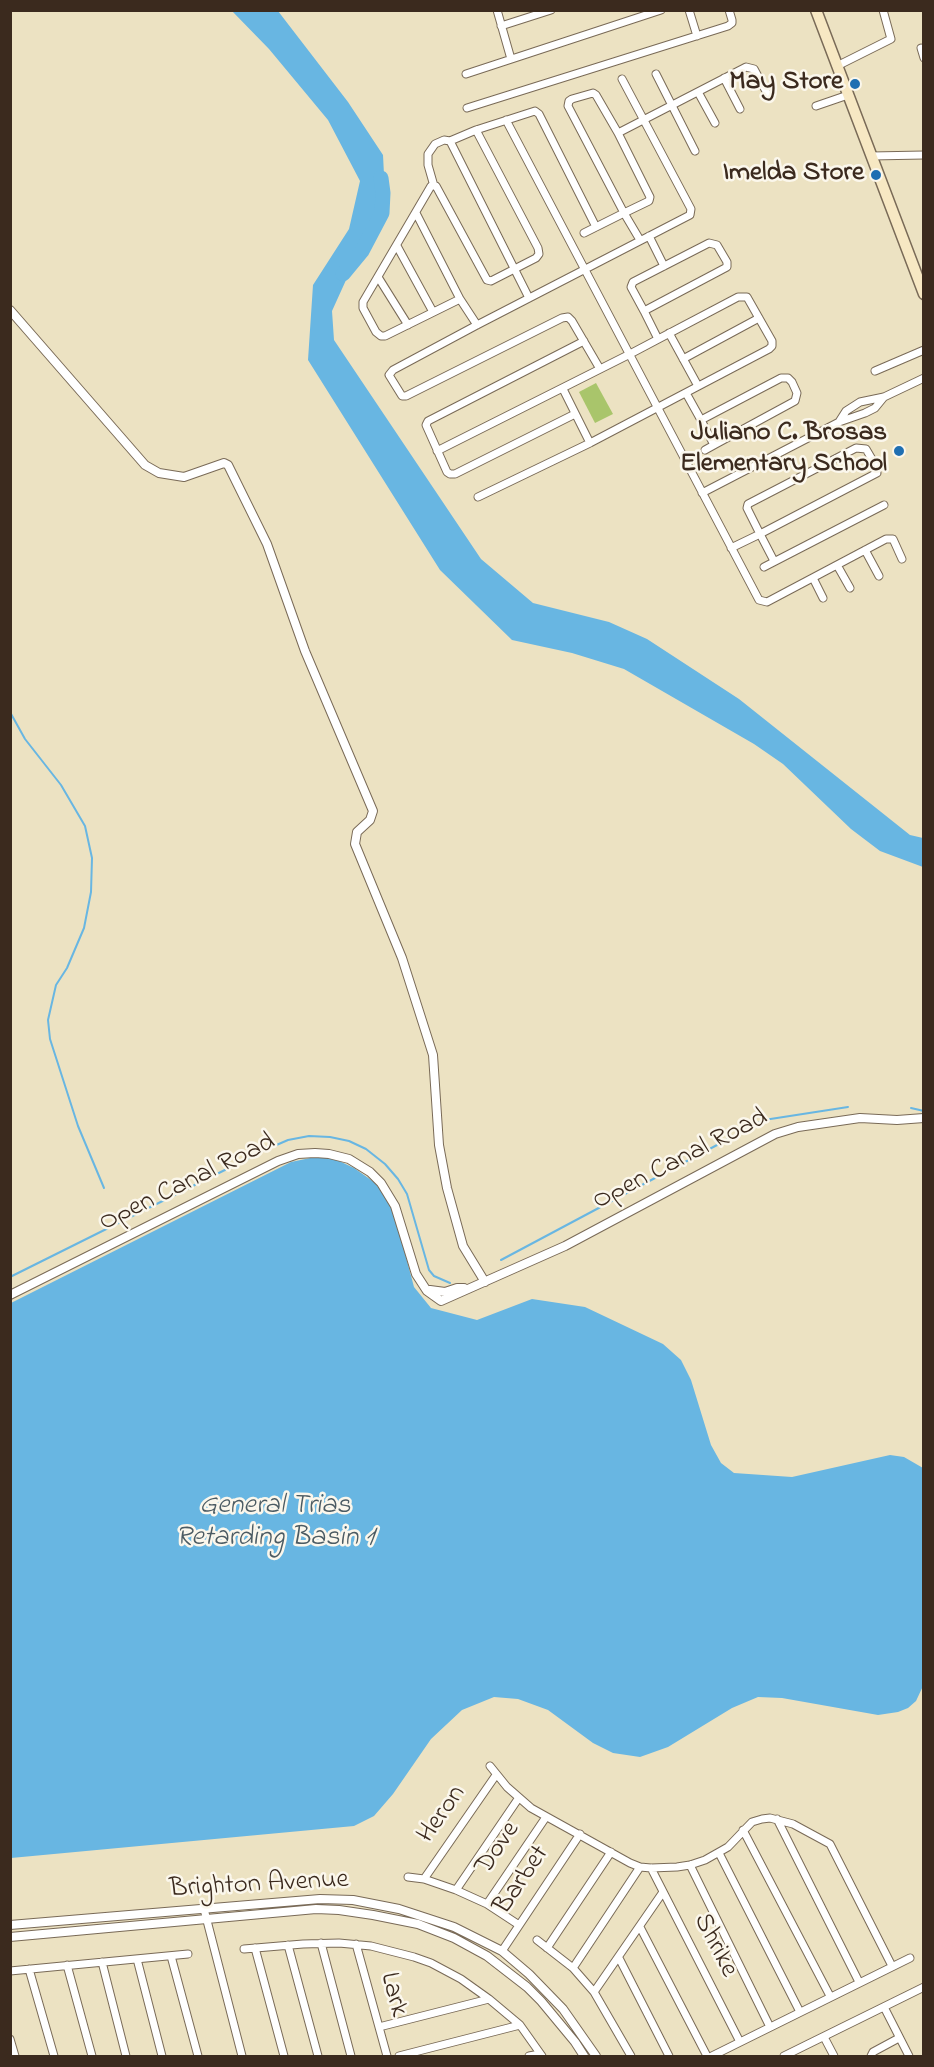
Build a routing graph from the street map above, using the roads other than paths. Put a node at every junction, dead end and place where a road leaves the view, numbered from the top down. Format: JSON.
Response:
{"nodes":[{"id":1,"x":497,"y":10,"type":"edge"},
{"id":2,"x":551,"y":10,"type":"edge"},
{"id":3,"x":661,"y":10,"type":"edge"},
{"id":4,"x":689,"y":10,"type":"edge"},
{"id":5,"x":729,"y":10,"type":"edge"},
{"id":6,"x":816,"y":10,"type":"edge"},
{"id":7,"x":883,"y":10,"type":"edge"},
{"id":8,"x":501,"y":26,"type":"junction"},
{"id":9,"x":697,"y":36,"type":"junction"},
{"id":10,"x":921,"y":48,"type":"dead end"},
{"id":11,"x":924,"y":58,"type":"edge"},
{"id":12,"x":511,"y":59,"type":"junction"},
{"id":13,"x":837,"y":66,"type":"junction"},
{"id":14,"x":466,"y":74,"type":"dead end"},
{"id":15,"x":656,"y":74,"type":"dead end"},
{"id":16,"x":724,"y":78,"type":"junction"},
{"id":17,"x":622,"y":79,"type":"dead end"},
{"id":18,"x":698,"y":92,"type":"junction"},
{"id":19,"x":767,"y":93,"type":"dead end"},
{"id":20,"x":848,"y":95,"type":"junction"},
{"id":21,"x":816,"y":105,"type":"dead end"},
{"id":22,"x":672,"y":106,"type":"junction"},
{"id":23,"x":467,"y":108,"type":"dead end"},
{"id":24,"x":740,"y":109,"type":"dead end"},
{"id":25,"x":506,"y":120,"type":"junction"},
{"id":26,"x":644,"y":120,"type":"junction"},
{"id":27,"x":715,"y":123,"type":"dead end"},
{"id":28,"x":476,"y":130,"type":"junction"},
{"id":29,"x":618,"y":134,"type":"junction"},
{"id":30,"x":450,"y":141,"type":"junction"},
{"id":31,"x":695,"y":151,"type":"dead end"},
{"id":32,"x":924,"y":155,"type":"edge"},
{"id":33,"x":871,"y":156,"type":"junction"},
{"id":34,"x":434,"y":186,"type":"junction"},
{"id":35,"x":416,"y":213,"type":"junction"},
{"id":36,"x":624,"y":213,"type":"junction"},
{"id":37,"x":596,"y":227,"type":"junction"},
{"id":38,"x":584,"y":233,"type":"dead end"},
{"id":39,"x":649,"y":236,"type":"junction"},
{"id":40,"x":640,"y":240,"type":"junction"},
{"id":41,"x":397,"y":246,"type":"junction"},
{"id":42,"x":664,"y":266,"type":"junction"},
{"id":43,"x":514,"y":269,"type":"junction"},
{"id":44,"x":584,"y":270,"type":"junction"},
{"id":45,"x":378,"y":277,"type":"junction"},
{"id":46,"x":924,"y":294,"type":"edge"},
{"id":47,"x":529,"y":298,"type":"junction"},
{"id":48,"x":460,"y":299,"type":"junction"},
{"id":49,"x":10,"y":310,"type":"edge"},
{"id":50,"x":644,"y":311,"type":"junction"},
{"id":51,"x":433,"y":312,"type":"junction"},
{"id":52,"x":759,"y":318,"type":"junction"},
{"id":53,"x":408,"y":325,"type":"junction"},
{"id":54,"x":477,"y":325,"type":"junction"},
{"id":55,"x":669,"y":333,"type":"junction"},
{"id":56,"x":658,"y":339,"type":"junction"},
{"id":57,"x":584,"y":341,"type":"junction"},
{"id":58,"x":924,"y":350,"type":"edge"},
{"id":59,"x":630,"y":354,"type":"junction"},
{"id":60,"x":683,"y":359,"type":"junction"},
{"id":61,"x":600,"y":369,"type":"junction"},
{"id":62,"x":875,"y":371,"type":"dead end"},
{"id":63,"x":924,"y":378,"type":"edge"},
{"id":64,"x":698,"y":386,"type":"junction"},
{"id":65,"x":563,"y":389,"type":"junction"},
{"id":66,"x":686,"y":393,"type":"junction"},
{"id":67,"x":884,"y":397,"type":"junction"},
{"id":68,"x":658,"y":408,"type":"junction"},
{"id":69,"x":575,"y":414,"type":"junction"},
{"id":70,"x":701,"y":420,"type":"junction"},
{"id":71,"x":839,"y":422,"type":"junction"},
{"id":72,"x":590,"y":443,"type":"junction"},
{"id":73,"x":714,"y":445,"type":"junction"},
{"id":74,"x":705,"y":450,"type":"dead end"},
{"id":75,"x":437,"y":451,"type":"junction"},
{"id":76,"x":702,"y":493,"type":"junction"},
{"id":77,"x":478,"y":497,"type":"dead end"},
{"id":78,"x":884,"y":505,"type":"dead end"},
{"id":79,"x":760,"y":534,"type":"junction"},
{"id":80,"x":731,"y":548,"type":"junction"},
{"id":81,"x":865,"y":550,"type":"junction"},
{"id":82,"x":902,"y":559,"type":"dead end"},
{"id":83,"x":774,"y":561,"type":"junction"},
{"id":84,"x":837,"y":566,"type":"junction"},
{"id":85,"x":764,"y":567,"type":"dead end"},
{"id":86,"x":879,"y":576,"type":"dead end"},
{"id":87,"x":813,"y":578,"type":"junction"},
{"id":88,"x":850,"y":588,"type":"dead end"},
{"id":89,"x":823,"y":598,"type":"dead end"},
{"id":90,"x":924,"y":1118,"type":"edge"},
{"id":91,"x":485,"y":1282,"type":"junction"},
{"id":92,"x":10,"y":1295,"type":"edge"},
{"id":93,"x":490,"y":1766,"type":"dead end"},
{"id":94,"x":496,"y":1775,"type":"junction"},
{"id":95,"x":518,"y":1798,"type":"junction"},
{"id":96,"x":546,"y":1817,"type":"junction"},
{"id":97,"x":777,"y":1819,"type":"junction"},
{"id":98,"x":743,"y":1830,"type":"junction"},
{"id":99,"x":580,"y":1834,"type":"junction"},
{"id":100,"x":611,"y":1852,"type":"junction"},
{"id":101,"x":719,"y":1853,"type":"junction"},
{"id":102,"x":690,"y":1865,"type":"junction"},
{"id":103,"x":640,"y":1867,"type":"junction"},
{"id":104,"x":651,"y":1868,"type":"junction"},
{"id":105,"x":408,"y":1876,"type":"dead end"},
{"id":106,"x":424,"y":1879,"type":"junction"},
{"id":107,"x":456,"y":1890,"type":"junction"},
{"id":108,"x":663,"y":1892,"type":"junction"},
{"id":109,"x":487,"y":1904,"type":"junction"},
{"id":110,"x":204,"y":1909,"type":"junction"},
{"id":111,"x":206,"y":1919,"type":"junction"},
{"id":112,"x":10,"y":1925,"type":"edge"},
{"id":113,"x":519,"y":1925,"type":"junction"},
{"id":114,"x":640,"y":1927,"type":"junction"},
{"id":115,"x":10,"y":1937,"type":"edge"},
{"id":116,"x":537,"y":1940,"type":"dead end"},
{"id":117,"x":321,"y":1943,"type":"junction"},
{"id":118,"x":356,"y":1944,"type":"junction"},
{"id":119,"x":288,"y":1945,"type":"junction"},
{"id":120,"x":255,"y":1948,"type":"junction"},
{"id":121,"x":547,"y":1948,"type":"junction"},
{"id":122,"x":244,"y":1949,"type":"dead end"},
{"id":123,"x":502,"y":1951,"type":"junction"},
{"id":124,"x":188,"y":1954,"type":"dead end"},
{"id":125,"x":171,"y":1956,"type":"junction"},
{"id":126,"x":618,"y":1958,"type":"junction"},
{"id":127,"x":910,"y":1958,"type":"dead end"},
{"id":128,"x":137,"y":1959,"type":"junction"},
{"id":129,"x":102,"y":1962,"type":"junction"},
{"id":130,"x":67,"y":1965,"type":"junction"},
{"id":131,"x":892,"y":1966,"type":"junction"},
{"id":132,"x":573,"y":1968,"type":"junction"},
{"id":133,"x":29,"y":1969,"type":"junction"},
{"id":134,"x":10,"y":1971,"type":"edge"},
{"id":135,"x":859,"y":1982,"type":"junction"},
{"id":136,"x":924,"y":1986,"type":"edge"},
{"id":137,"x":594,"y":1992,"type":"junction"},
{"id":138,"x":830,"y":1996,"type":"junction"},
{"id":139,"x":489,"y":1999,"type":"junction"},
{"id":140,"x":884,"y":2007,"type":"junction"},
{"id":141,"x":800,"y":2012,"type":"junction"},
{"id":142,"x":520,"y":2025,"type":"junction"},
{"id":143,"x":379,"y":2027,"type":"junction"},
{"id":144,"x":770,"y":2027,"type":"junction"},
{"id":145,"x":824,"y":2037,"type":"junction"},
{"id":146,"x":10,"y":2038,"type":"edge"},
{"id":147,"x":899,"y":2038,"type":"junction"},
{"id":148,"x":740,"y":2042,"type":"junction"},
{"id":149,"x":541,"y":2055,"type":"edge"},
{"id":150,"x":15,"y":2056,"type":"edge"},
{"id":151,"x":54,"y":2056,"type":"edge"},
{"id":152,"x":92,"y":2056,"type":"edge"},
{"id":153,"x":126,"y":2056,"type":"edge"},
{"id":154,"x":162,"y":2056,"type":"edge"},
{"id":155,"x":198,"y":2056,"type":"edge"},
{"id":156,"x":242,"y":2056,"type":"edge"},
{"id":157,"x":284,"y":2056,"type":"edge"},
{"id":158,"x":318,"y":2056,"type":"edge"},
{"id":159,"x":351,"y":2056,"type":"edge"},
{"id":160,"x":387,"y":2056,"type":"edge"},
{"id":161,"x":399,"y":2056,"type":"edge"},
{"id":162,"x":529,"y":2056,"type":"edge"},
{"id":163,"x":584,"y":2056,"type":"edge"},
{"id":164,"x":596,"y":2056,"type":"edge"},
{"id":165,"x":631,"y":2056,"type":"edge"},
{"id":166,"x":669,"y":2056,"type":"edge"},
{"id":167,"x":707,"y":2056,"type":"edge"},
{"id":168,"x":712,"y":2056,"type":"edge"},
{"id":169,"x":784,"y":2056,"type":"edge"},
{"id":170,"x":834,"y":2056,"type":"edge"},
{"id":171,"x":871,"y":2056,"type":"edge"},
{"id":172,"x":909,"y":2056,"type":"edge"}],
"edges":[{"from":1,"to":8,"type":"street"},
{"from":2,"to":8,"type":"street"},
{"from":3,"to":12,"type":"street"},
{"from":4,"to":9,"type":"street"},
{"from":5,"to":9,"type":"street"},
{"from":6,"to":13,"type":"main road"},
{"from":7,"to":13,"type":"street"},
{"from":8,"to":12,"type":"street"},
{"from":9,"to":23,"type":"street"},
{"from":10,"to":11,"type":"street"},
{"from":12,"to":14,"type":"street"},
{"from":13,"to":20,"type":"main road"},
{"from":15,"to":22,"type":"street"},
{"from":16,"to":18,"type":"street"},
{"from":16,"to":19,"type":"street"},
{"from":16,"to":24,"type":"street"},
{"from":17,"to":26,"type":"street"},
{"from":18,"to":22,"type":"street"},
{"from":18,"to":27,"type":"street"},
{"from":20,"to":21,"type":"street"},
{"from":20,"to":33,"type":"main road"},
{"from":22,"to":26,"type":"street"},
{"from":22,"to":31,"type":"street"},
{"from":25,"to":28,"type":"street"},
{"from":25,"to":37,"type":"street"},
{"from":25,"to":44,"type":"street"},
{"from":26,"to":29,"type":"street"},
{"from":26,"to":39,"type":"street"},
{"from":28,"to":30,"type":"street"},
{"from":28,"to":43,"type":"street"},
{"from":29,"to":36,"type":"street"},
{"from":29,"to":36,"type":"street"},
{"from":30,"to":34,"type":"street"},
{"from":30,"to":43,"type":"street"},
{"from":32,"to":33,"type":"street"},
{"from":33,"to":46,"type":"main road"},
{"from":34,"to":35,"type":"street"},
{"from":34,"to":43,"type":"street"},
{"from":35,"to":41,"type":"street"},
{"from":35,"to":48,"type":"street"},
{"from":36,"to":37,"type":"street"},
{"from":36,"to":40,"type":"street"},
{"from":37,"to":38,"type":"street"},
{"from":39,"to":40,"type":"street"},
{"from":39,"to":42,"type":"street"},
{"from":40,"to":44,"type":"street"},
{"from":41,"to":45,"type":"street"},
{"from":41,"to":51,"type":"street"},
{"from":42,"to":50,"type":"street"},
{"from":42,"to":50,"type":"street"},
{"from":43,"to":47,"type":"street"},
{"from":44,"to":47,"type":"street"},
{"from":44,"to":59,"type":"street"},
{"from":45,"to":53,"type":"street"},
{"from":45,"to":53,"type":"street"},
{"from":47,"to":54,"type":"street"},
{"from":48,"to":51,"type":"street"},
{"from":48,"to":54,"type":"street"},
{"from":49,"to":91,"type":"street"},
{"from":50,"to":56,"type":"street"},
{"from":51,"to":53,"type":"street"},
{"from":52,"to":55,"type":"street"},
{"from":52,"to":60,"type":"street"},
{"from":52,"to":64,"type":"street"},
{"from":54,"to":57,"type":"street"},
{"from":55,"to":56,"type":"street"},
{"from":55,"to":60,"type":"street"},
{"from":56,"to":59,"type":"street"},
{"from":57,"to":61,"type":"street"},
{"from":57,"to":75,"type":"street"},
{"from":58,"to":62,"type":"street"},
{"from":59,"to":61,"type":"street"},
{"from":59,"to":68,"type":"street"},
{"from":60,"to":64,"type":"street"},
{"from":61,"to":65,"type":"street"},
{"from":63,"to":67,"type":"street"},
{"from":64,"to":66,"type":"street"},
{"from":65,"to":69,"type":"street"},
{"from":65,"to":75,"type":"street"},
{"from":66,"to":68,"type":"street"},
{"from":66,"to":70,"type":"street"},
{"from":67,"to":71,"type":"street"},
{"from":67,"to":71,"type":"street"},
{"from":68,"to":72,"type":"street"},
{"from":68,"to":76,"type":"street"},
{"from":69,"to":72,"type":"street"},
{"from":69,"to":75,"type":"street"},
{"from":70,"to":73,"type":"street"},
{"from":70,"to":73,"type":"street"},
{"from":71,"to":76,"type":"street"},
{"from":72,"to":77,"type":"street"},
{"from":73,"to":74,"type":"street"},
{"from":76,"to":80,"type":"street"},
{"from":78,"to":83,"type":"street"},
{"from":79,"to":79,"type":"street"},
{"from":79,"to":80,"type":"street"},
{"from":79,"to":83,"type":"street"},
{"from":80,"to":87,"type":"street"},
{"from":81,"to":82,"type":"street"},
{"from":81,"to":84,"type":"street"},
{"from":81,"to":86,"type":"street"},
{"from":83,"to":85,"type":"street"},
{"from":84,"to":87,"type":"street"},
{"from":84,"to":88,"type":"street"},
{"from":87,"to":89,"type":"street"},
{"from":90,"to":91,"type":"street","name":"Open Canal Road"},
{"from":91,"to":92,"type":"street","name":"Open Canal Road"},
{"from":93,"to":94,"type":"street"},
{"from":94,"to":95,"type":"street"},
{"from":94,"to":106,"type":"street","name":"Heron"},
{"from":95,"to":96,"type":"street"},
{"from":95,"to":107,"type":"street"},
{"from":96,"to":99,"type":"street"},
{"from":96,"to":109,"type":"street","name":"Dove"},
{"from":97,"to":98,"type":"street"},
{"from":97,"to":131,"type":"street"},
{"from":97,"to":135,"type":"street"},
{"from":98,"to":101,"type":"street"},
{"from":98,"to":138,"type":"street"},
{"from":99,"to":100,"type":"street"},
{"from":99,"to":113,"type":"street","name":"Barbet"},
{"from":100,"to":103,"type":"street"},
{"from":100,"to":121,"type":"street"},
{"from":101,"to":102,"type":"street"},
{"from":101,"to":141,"type":"street"},
{"from":102,"to":104,"type":"street"},
{"from":102,"to":144,"type":"street"},
{"from":103,"to":104,"type":"street"},
{"from":103,"to":132,"type":"street"},
{"from":104,"to":108,"type":"street","name":"Shrike"},
{"from":105,"to":106,"type":"street"},
{"from":106,"to":107,"type":"street"},
{"from":107,"to":109,"type":"street"},
{"from":108,"to":114,"type":"street"},
{"from":108,"to":148,"type":"street","name":"Shrike"},
{"from":109,"to":113,"type":"street"},
{"from":110,"to":111,"type":"street"},
{"from":110,"to":112,"type":"street","name":"Brighton Avenue"},
{"from":110,"to":123,"type":"street","name":"Brighton Avenue"},
{"from":111,"to":115,"type":"street","name":"Brighton Avenue"},
{"from":111,"to":156,"type":"street"},
{"from":111,"to":163,"type":"street","name":"Brighton Avenue"},
{"from":113,"to":123,"type":"street","name":"Barbet"},
{"from":114,"to":126,"type":"street"},
{"from":114,"to":167,"type":"street"},
{"from":116,"to":121,"type":"street"},
{"from":117,"to":118,"type":"street"},
{"from":117,"to":119,"type":"street"},
{"from":117,"to":159,"type":"street"},
{"from":118,"to":139,"type":"street"},
{"from":118,"to":143,"type":"street","name":"Lark"},
{"from":119,"to":120,"type":"street"},
{"from":119,"to":158,"type":"street"},
{"from":120,"to":122,"type":"street"},
{"from":120,"to":157,"type":"street"},
{"from":121,"to":132,"type":"street"},
{"from":123,"to":164,"type":"street","name":"Brighton Avenue"},
{"from":124,"to":125,"type":"street"},
{"from":125,"to":128,"type":"street"},
{"from":125,"to":155,"type":"street"},
{"from":126,"to":137,"type":"street"},
{"from":126,"to":166,"type":"street"},
{"from":127,"to":131,"type":"street"},
{"from":128,"to":129,"type":"street"},
{"from":128,"to":154,"type":"street"},
{"from":129,"to":130,"type":"street"},
{"from":129,"to":153,"type":"street"},
{"from":130,"to":133,"type":"street"},
{"from":130,"to":152,"type":"street"},
{"from":131,"to":135,"type":"street"},
{"from":132,"to":137,"type":"street"},
{"from":133,"to":134,"type":"street"},
{"from":133,"to":151,"type":"street"},
{"from":135,"to":138,"type":"street"},
{"from":136,"to":140,"type":"street"},
{"from":137,"to":165,"type":"street"},
{"from":138,"to":141,"type":"street"},
{"from":139,"to":142,"type":"street"},
{"from":139,"to":143,"type":"street"},
{"from":140,"to":145,"type":"street"},
{"from":140,"to":147,"type":"street"},
{"from":141,"to":144,"type":"street"},
{"from":142,"to":149,"type":"street"},
{"from":142,"to":161,"type":"street"},
{"from":143,"to":160,"type":"street","name":"Lark"},
{"from":144,"to":148,"type":"street"},
{"from":145,"to":169,"type":"street"},
{"from":145,"to":170,"type":"street"},
{"from":146,"to":150,"type":"street"},
{"from":147,"to":171,"type":"street"},
{"from":147,"to":172,"type":"street"},
{"from":148,"to":168,"type":"street"},
{"from":149,"to":162,"type":"street"}]}
